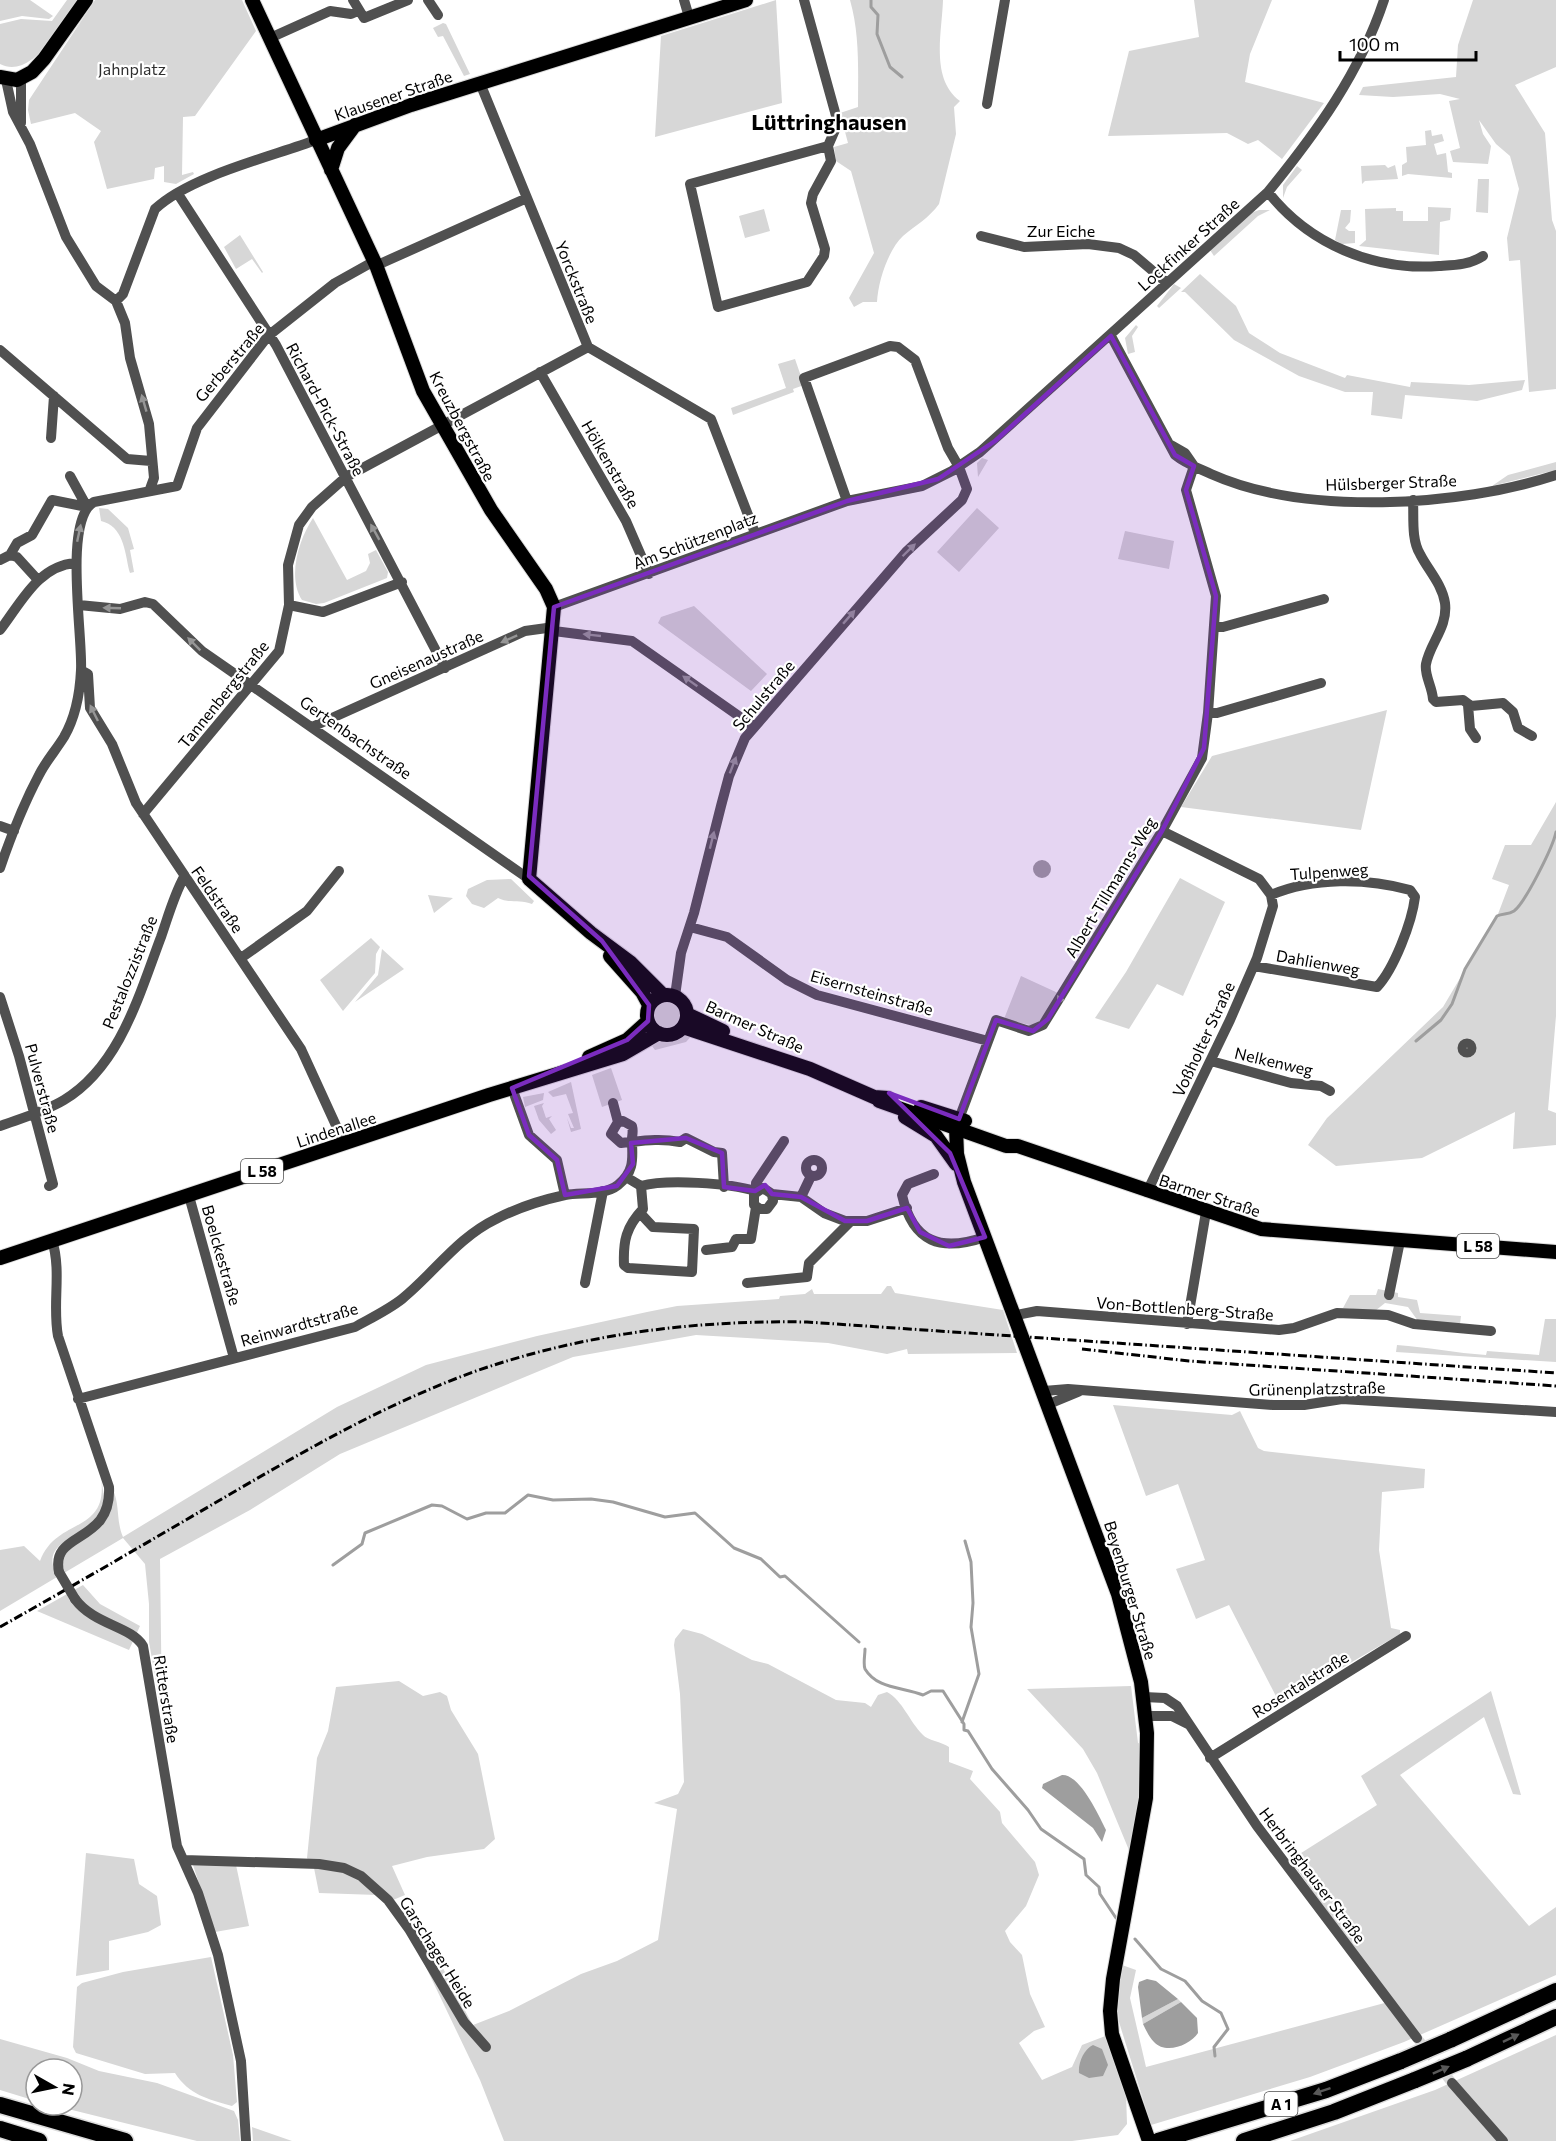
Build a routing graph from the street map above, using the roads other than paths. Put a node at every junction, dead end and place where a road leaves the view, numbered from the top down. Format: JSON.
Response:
{"nodes":[{"id":1,"x":86,"y":0,"type":"edge"},
{"id":2,"x":252,"y":0,"type":"edge"},
{"id":3,"x":408,"y":0,"type":"edge"},
{"id":4,"x":428,"y":0,"type":"edge"},
{"id":5,"x":684,"y":0,"type":"edge"},
{"id":6,"x":746,"y":0,"type":"edge"},
{"id":7,"x":804,"y":0,"type":"edge"},
{"id":8,"x":1005,"y":0,"type":"edge"},
{"id":9,"x":1384,"y":0,"type":"edge"},
{"id":10,"x":355,"y":5,"type":"edge"},
{"id":11,"x":438,"y":15,"type":"dead end"},
{"id":12,"x":689,"y":17,"type":"junction"},
{"id":13,"x":270,"y":38,"type":"junction"},
{"id":14,"x":3,"y":78,"type":"edge"},
{"id":15,"x":21,"y":78,"type":"junction"},
{"id":16,"x":480,"y":83,"type":"junction"},
{"id":17,"x":987,"y":104,"type":"dead end"},
{"id":18,"x":21,"y":123,"type":"junction"},
{"id":19,"x":356,"y":123,"type":"junction"},
{"id":20,"x":316,"y":140,"type":"junction"},
{"id":21,"x":828,"y":146,"type":"junction"},
{"id":22,"x":331,"y":170,"type":"junction"},
{"id":23,"x":1268,"y":192,"type":"junction"},
{"id":24,"x":178,"y":195,"type":"junction"},
{"id":25,"x":527,"y":198,"type":"junction"},
{"id":26,"x":981,"y":236,"type":"dead end"},
{"id":27,"x":1483,"y":256,"type":"dead end"},
{"id":28,"x":376,"y":265,"type":"junction"},
{"id":29,"x":1167,"y":283,"type":"junction"},
{"id":30,"x":116,"y":301,"type":"junction"},
{"id":31,"x":268,"y":336,"type":"junction"},
{"id":32,"x":1111,"y":336,"type":"junction"},
{"id":33,"x":588,"y":347,"type":"junction"},
{"id":34,"x":0,"y":350,"type":"edge"},
{"id":35,"x":540,"y":372,"type":"junction"},
{"id":36,"x":54,"y":396,"type":"junction"},
{"id":37,"x":441,"y":424,"type":"junction"},
{"id":38,"x":51,"y":438,"type":"dead end"},
{"id":39,"x":151,"y":461,"type":"junction"},
{"id":40,"x":1194,"y":466,"type":"junction"},
{"id":41,"x":959,"y":467,"type":"junction"},
{"id":42,"x":69,"y":476,"type":"dead end"},
{"id":43,"x":1556,"y":476,"type":"edge"},
{"id":44,"x":346,"y":477,"type":"junction"},
{"id":45,"x":150,"y":489,"type":"junction"},
{"id":46,"x":1413,"y":500,"type":"junction"},
{"id":47,"x":847,"y":501,"type":"junction"},
{"id":48,"x":87,"y":507,"type":"junction"},
{"id":49,"x":755,"y":533,"type":"junction"},
{"id":50,"x":5,"y":558,"type":"edge"},
{"id":51,"x":75,"y":563,"type":"junction"},
{"id":52,"x":649,"y":574,"type":"junction"},
{"id":53,"x":38,"y":580,"type":"junction"},
{"id":54,"x":402,"y":582,"type":"junction"},
{"id":55,"x":1324,"y":600,"type":"dead end"},
{"id":56,"x":79,"y":605,"type":"junction"},
{"id":57,"x":289,"y":605,"type":"junction"},
{"id":58,"x":554,"y":606,"type":"junction"},
{"id":59,"x":1215,"y":627,"type":"junction"},
{"id":60,"x":554,"y":629,"type":"junction"},
{"id":61,"x":0,"y":630,"type":"edge"},
{"id":62,"x":445,"y":668,"type":"junction"},
{"id":63,"x":81,"y":670,"type":"junction"},
{"id":64,"x":1321,"y":683,"type":"dead end"},
{"id":65,"x":251,"y":685,"type":"junction"},
{"id":66,"x":1468,"y":705,"type":"junction"},
{"id":67,"x":1208,"y":713,"type":"junction"},
{"id":68,"x":753,"y":726,"type":"junction"},
{"id":69,"x":312,"y":727,"type":"junction"},
{"id":70,"x":1532,"y":736,"type":"dead end"},
{"id":71,"x":1476,"y":738,"type":"dead end"},
{"id":72,"x":143,"y":814,"type":"junction"},
{"id":73,"x":0,"y":826,"type":"edge"},
{"id":74,"x":14,"y":831,"type":"junction"},
{"id":75,"x":1162,"y":831,"type":"junction"},
{"id":76,"x":0,"y":868,"type":"edge"},
{"id":77,"x":339,"y":871,"type":"dead end"},
{"id":78,"x":184,"y":877,"type":"junction"},
{"id":79,"x":529,"y":879,"type":"junction"},
{"id":80,"x":1271,"y":895,"type":"junction"},
{"id":81,"x":690,"y":927,"type":"junction"},
{"id":82,"x":602,"y":942,"type":"junction"},
{"id":83,"x":242,"y":958,"type":"junction"},
{"id":84,"x":1254,"y":966,"type":"junction"},
{"id":85,"x":1377,"y":987,"type":"joint"},
{"id":86,"x":669,"y":996,"type":"junction"},
{"id":87,"x":0,"y":997,"type":"edge"},
{"id":88,"x":649,"y":1005,"type":"junction"},
{"id":89,"x":648,"y":1021,"type":"junction"},
{"id":90,"x":685,"y":1021,"type":"junction"},
{"id":91,"x":659,"y":1034,"type":"junction"},
{"id":92,"x":988,"y":1041,"type":"junction"},
{"id":93,"x":1211,"y":1061,"type":"junction"},
{"id":94,"x":546,"y":1077,"type":"junction"},
{"id":95,"x":512,"y":1088,"type":"junction"},
{"id":96,"x":1330,"y":1091,"type":"dead end"},
{"id":97,"x":876,"y":1099,"type":"junction"},
{"id":98,"x":613,"y":1103,"type":"dead end"},
{"id":99,"x":35,"y":1113,"type":"junction"},
{"id":100,"x":618,"y":1122,"type":"junction"},
{"id":101,"x":958,"y":1123,"type":"junction"},
{"id":102,"x":0,"y":1126,"type":"edge"},
{"id":103,"x":784,"y":1141,"type":"dead end"},
{"id":104,"x":631,"y":1142,"type":"junction"},
{"id":105,"x":344,"y":1143,"type":"junction"},
{"id":106,"x":950,"y":1154,"type":"junction"},
{"id":107,"x":961,"y":1170,"type":"junction"},
{"id":108,"x":934,"y":1174,"type":"dead end"},
{"id":109,"x":811,"y":1176,"type":"dead end"},
{"id":110,"x":626,"y":1177,"type":"junction"},
{"id":111,"x":49,"y":1186,"type":"dead end"},
{"id":112,"x":641,"y":1186,"type":"junction"},
{"id":113,"x":724,"y":1187,"type":"junction"},
{"id":114,"x":603,"y":1191,"type":"junction"},
{"id":115,"x":756,"y":1191,"type":"junction"},
{"id":116,"x":1147,"y":1192,"type":"junction"},
{"id":117,"x":772,"y":1194,"type":"junction"},
{"id":118,"x":565,"y":1195,"type":"junction"},
{"id":119,"x":189,"y":1196,"type":"junction"},
{"id":120,"x":801,"y":1197,"type":"junction"},
{"id":121,"x":756,"y":1207,"type":"junction"},
{"id":122,"x":907,"y":1208,"type":"junction"},
{"id":123,"x":1206,"y":1212,"type":"junction"},
{"id":124,"x":640,"y":1213,"type":"junction"},
{"id":125,"x":850,"y":1222,"type":"junction"},
{"id":126,"x":984,"y":1237,"type":"junction"},
{"id":127,"x":52,"y":1240,"type":"junction"},
{"id":128,"x":1400,"y":1241,"type":"junction"},
{"id":129,"x":706,"y":1251,"type":"dead end"},
{"id":130,"x":1556,"y":1252,"type":"edge"},
{"id":131,"x":0,"y":1258,"type":"edge"},
{"id":132,"x":585,"y":1283,"type":"dead end"},
{"id":133,"x":747,"y":1283,"type":"dead end"},
{"id":134,"x":1389,"y":1295,"type":"dead end"},
{"id":135,"x":1016,"y":1315,"type":"junction"},
{"id":136,"x":1187,"y":1324,"type":"junction"},
{"id":137,"x":1491,"y":1331,"type":"dead end"},
{"id":138,"x":234,"y":1358,"type":"junction"},
{"id":139,"x":1047,"y":1398,"type":"junction"},
{"id":140,"x":78,"y":1400,"type":"junction"},
{"id":141,"x":1556,"y":1412,"type":"edge"},
{"id":142,"x":1406,"y":1636,"type":"dead end"},
{"id":143,"x":1143,"y":1697,"type":"junction"},
{"id":144,"x":1146,"y":1716,"type":"junction"},
{"id":145,"x":1190,"y":1726,"type":"junction"},
{"id":146,"x":1210,"y":1758,"type":"junction"},
{"id":147,"x":184,"y":1860,"type":"junction"},
{"id":148,"x":1556,"y":1991,"type":"edge"},
{"id":149,"x":1556,"y":2017,"type":"edge"},
{"id":150,"x":1417,"y":2038,"type":"tunnel mouth"},
{"id":151,"x":486,"y":2047,"type":"dead end"},
{"id":152,"x":1452,"y":2083,"type":"tunnel mouth"},
{"id":153,"x":0,"y":2105,"type":"edge"},
{"id":154,"x":0,"y":2129,"type":"edge"},
{"id":155,"x":39,"y":2141,"type":"edge"},
{"id":156,"x":125,"y":2141,"type":"edge"},
{"id":157,"x":246,"y":2141,"type":"edge"},
{"id":158,"x":1149,"y":2141,"type":"edge"},
{"id":159,"x":1158,"y":2141,"type":"edge"},
{"id":160,"x":1244,"y":2141,"type":"edge"},
{"id":161,"x":1503,"y":2141,"type":"edge"}],
"edges":[{"from":1,"to":15,"type":"main road"},
{"from":2,"to":13,"type":"main road","name":"Kreuzbergstraße"},
{"from":3,"to":10,"type":"street"},
{"from":4,"to":11,"type":"street"},
{"from":5,"to":12,"type":"street"},
{"from":6,"to":12,"type":"main road","name":"Klausener Straße"},
{"from":7,"to":21,"type":"street"},
{"from":8,"to":17,"type":"street"},
{"from":9,"to":23,"type":"street","name":"Lockfinker Straße"},
{"from":10,"to":13,"type":"street"},
{"from":12,"to":16,"type":"main road","name":"Klausener Straße"},
{"from":13,"to":20,"type":"main road","name":"Kreuzbergstraße"},
{"from":14,"to":15,"type":"main road"},
{"from":14,"to":18,"type":"street"},
{"from":15,"to":18,"type":"street"},
{"from":16,"to":19,"type":"main road","name":"Klausener Straße"},
{"from":16,"to":25,"type":"street","name":"Yorckstraße"},
{"from":18,"to":30,"type":"street"},
{"from":19,"to":20,"type":"main road","name":"Klausener Straße"},
{"from":19,"to":22,"type":"main road"},
{"from":20,"to":22,"type":"main road","name":"Kreuzbergstraße"},
{"from":20,"to":24,"type":"street","name":"Klausener Straße"},
{"from":21,"to":21,"type":"street"},
{"from":22,"to":28,"type":"main road","name":"Kreuzbergstraße"},
{"from":23,"to":27,"type":"street"},
{"from":23,"to":29,"type":"street","name":"Lockfinker Straße"},
{"from":24,"to":30,"type":"street","name":"Klausener Straße"},
{"from":24,"to":31,"type":"street","name":"Richard-Pick-Straße"},
{"from":25,"to":28,"type":"street","name":"Gerberstraße"},
{"from":25,"to":33,"type":"street","name":"Yorckstraße"},
{"from":26,"to":29,"type":"street","name":"Zur Eiche"},
{"from":28,"to":31,"type":"street","name":"Gerberstraße"},
{"from":28,"to":37,"type":"main road","name":"Kreuzbergstraße"},
{"from":29,"to":32,"type":"street","name":"Lockfinker Straße"},
{"from":39,"to":30,"type":"street","one_way":true},
{"from":31,"to":44,"type":"street","name":"Richard-Pick-Straße"},
{"from":31,"to":45,"type":"street","name":"Gerberstraße"},
{"from":32,"to":40,"type":"street","name":"Hülsberger Straße"},
{"from":32,"to":41,"type":"street","name":"Lockfinker Straße"},
{"from":33,"to":35,"type":"street","name":"Tannenbergstraße"},
{"from":33,"to":49,"type":"street","name":"Yorckstraße"},
{"from":34,"to":36,"type":"street"},
{"from":35,"to":37,"type":"street","name":"Tannenbergstraße"},
{"from":35,"to":52,"type":"street","name":"Hölkenstraße"},
{"from":36,"to":38,"type":"street"},
{"from":36,"to":39,"type":"street"},
{"from":37,"to":44,"type":"street","name":"Tannenbergstraße"},
{"from":37,"to":58,"type":"main road","name":"Kreuzbergstraße"},
{"from":39,"to":45,"type":"street"},
{"from":40,"to":46,"type":"street","name":"Hülsberger Straße"},
{"from":40,"to":59,"type":"street","name":"Albert-Tillmanns-Weg"},
{"from":41,"to":47,"type":"street","name":"Am Schützenplatz"},
{"from":41,"to":47,"type":"street","name":"Schulstraße"},
{"from":68,"to":41,"type":"street","name":"Schulstraße","one_way":true},
{"from":42,"to":48,"type":"street"},
{"from":43,"to":46,"type":"street","name":"Hülsberger Straße"},
{"from":54,"to":44,"type":"street","name":"Richard-Pick-Straße","one_way":true},
{"from":44,"to":57,"type":"street","name":"Tannenbergstraße"},
{"from":45,"to":48,"type":"street"},
{"from":46,"to":66,"type":"street"},
{"from":47,"to":49,"type":"street","name":"Am Schützenplatz"},
{"from":48,"to":50,"type":"street"},
{"from":51,"to":48,"type":"street","one_way":true},
{"from":49,"to":52,"type":"street","name":"Am Schützenplatz"},
{"from":50,"to":53,"type":"street"},
{"from":51,"to":53,"type":"street"},
{"from":51,"to":56,"type":"street"},
{"from":52,"to":58,"type":"street","name":"Am Schützenplatz"},
{"from":53,"to":61,"type":"street"},
{"from":54,"to":57,"type":"street"},
{"from":54,"to":62,"type":"street","name":"Richard-Pick-Straße"},
{"from":55,"to":59,"type":"street"},
{"from":56,"to":63,"type":"street"},
{"from":65,"to":56,"type":"street","name":"Gertenbachstraße","one_way":true},
{"from":57,"to":65,"type":"street","name":"Tannenbergstraße"},
{"from":58,"to":60,"type":"main road","name":"Kreuzbergstraße"},
{"from":59,"to":67,"type":"street","name":"Albert-Tillmanns-Weg"},
{"from":60,"to":62,"type":"street","name":"Gneisenaustraße","one_way":true},
{"from":68,"to":60,"type":"street","name":"Gneisenaustraße","one_way":true},
{"from":60,"to":79,"type":"main road","name":"Kreuzbergstraße"},
{"from":62,"to":69,"type":"street","name":"Gneisenaustraße"},
{"from":72,"to":63,"type":"street","name":"Feldstraße","one_way":true},
{"from":63,"to":74,"type":"street"},
{"from":64,"to":67,"type":"street"},
{"from":65,"to":69,"type":"street","name":"Gertenbachstraße"},
{"from":65,"to":72,"type":"street","name":"Tannenbergstraße"},
{"from":66,"to":70,"type":"street"},
{"from":66,"to":71,"type":"street"},
{"from":67,"to":75,"type":"street","name":"Albert-Tillmanns-Weg"},
{"from":81,"to":68,"type":"street","name":"Schulstraße","one_way":true},
{"from":69,"to":79,"type":"street","name":"Gertenbachstraße"},
{"from":72,"to":78,"type":"street","name":"Feldstraße"},
{"from":73,"to":74,"type":"street"},
{"from":74,"to":76,"type":"street"},
{"from":75,"to":80,"type":"street","name":"Tulpenweg"},
{"from":75,"to":92,"type":"street","name":"Albert-Tillmanns-Weg","one_way":true},
{"from":77,"to":83,"type":"street"},
{"from":78,"to":83,"type":"street","name":"Feldstraße"},
{"from":78,"to":99,"type":"street","name":"Pestalozzistraße"},
{"from":79,"to":82,"type":"main road","name":"Gertenbachstraße"},
{"from":80,"to":84,"type":"street","name":"Voßholter Straße"},
{"from":80,"to":85,"type":"street","name":"Tulpenweg"},
{"from":81,"to":86,"type":"street","name":"Schulstraße"},
{"from":81,"to":92,"type":"street","name":"Eisernsteinstraße"},
{"from":82,"to":86,"type":"main road","name":"Gertenbachstraße"},
{"from":82,"to":88,"type":"main road","name":"Gertenbachstraße"},
{"from":83,"to":105,"type":"street","name":"Feldstraße"},
{"from":84,"to":85,"type":"street","name":"Dahlienweg"},
{"from":84,"to":93,"type":"street","name":"Voßholter Straße"},
{"from":86,"to":88,"type":"main road"},
{"from":86,"to":90,"type":"main road"},
{"from":87,"to":99,"type":"street","name":"Pulverstraße"},
{"from":88,"to":89,"type":"main road"},
{"from":89,"to":91,"type":"main road"},
{"from":89,"to":94,"type":"main road","name":"Lindenallee","number":"L 58"},
{"from":90,"to":91,"type":"main road"},
{"from":90,"to":97,"type":"main road","name":"Barmer Straße","number":"L 58"},
{"from":91,"to":94,"type":"main road","name":"Lindenallee","number":"L 58"},
{"from":92,"to":101,"type":"street"},
{"from":93,"to":96,"type":"street","name":"Nelkenweg"},
{"from":93,"to":116,"type":"street","name":"Voßholter Straße"},
{"from":94,"to":95,"type":"main road","name":"Lindenallee","number":"L 58"},
{"from":95,"to":105,"type":"main road","name":"Lindenallee","number":"L 58"},
{"from":95,"to":118,"type":"street"},
{"from":97,"to":101,"type":"main road","name":"Barmer Straße","number":"L 58"},
{"from":97,"to":106,"type":"main road"},
{"from":98,"to":100,"type":"street"},
{"from":99,"to":102,"type":"street","name":"Pestalozzistraße"},
{"from":99,"to":111,"type":"street","name":"Pulverstraße"},
{"from":100,"to":104,"type":"street"},
{"from":100,"to":104,"type":"street"},
{"from":101,"to":106,"type":"main road"},
{"from":101,"to":107,"type":"main road"},
{"from":101,"to":116,"type":"main road","name":"Barmer Straße","number":"L 58"},
{"from":103,"to":115,"type":"street"},
{"from":104,"to":110,"type":"street"},
{"from":104,"to":113,"type":"street"},
{"from":105,"to":119,"type":"main road","name":"Lindenallee","number":"L 58"},
{"from":106,"to":107,"type":"main road"},
{"from":107,"to":126,"type":"main road","name":"Beyenburger Straße"},
{"from":108,"to":122,"type":"street"},
{"from":109,"to":120,"type":"street"},
{"from":110,"to":112,"type":"street"},
{"from":110,"to":114,"type":"street","name":"Reinwardtstraße"},
{"from":112,"to":113,"type":"street"},
{"from":112,"to":124,"type":"street"},
{"from":113,"to":115,"type":"street"},
{"from":114,"to":118,"type":"street","name":"Reinwardtstraße"},
{"from":114,"to":132,"type":"street"},
{"from":115,"to":117,"type":"street"},
{"from":115,"to":121,"type":"street"},
{"from":116,"to":123,"type":"main road","name":"Barmer Straße","number":"L 58"},
{"from":117,"to":120,"type":"street"},
{"from":117,"to":121,"type":"street"},
{"from":118,"to":138,"type":"street","name":"Reinwardtstraße"},
{"from":119,"to":127,"type":"main road","name":"Lindenallee","number":"L 58"},
{"from":119,"to":138,"type":"street","name":"Boelckestraße"},
{"from":120,"to":125,"type":"street"},
{"from":121,"to":129,"type":"street"},
{"from":122,"to":125,"type":"street"},
{"from":122,"to":126,"type":"street"},
{"from":123,"to":128,"type":"main road","name":"Barmer Straße","number":"L 58"},
{"from":123,"to":136,"type":"street"},
{"from":124,"to":124,"type":"street"},
{"from":125,"to":133,"type":"street"},
{"from":126,"to":135,"type":"main road","name":"Beyenburger Straße"},
{"from":127,"to":131,"type":"main road","name":"Lindenallee","number":"L 58"},
{"from":127,"to":140,"type":"street","name":"Ritterstraße"},
{"from":128,"to":130,"type":"main road","name":"Barmer Straße","number":"L 58"},
{"from":128,"to":134,"type":"street"},
{"from":135,"to":136,"type":"street","name":"Von-Bottlenberg-Straße"},
{"from":135,"to":139,"type":"main road","name":"Beyenburger Straße"},
{"from":136,"to":137,"type":"street","name":"Von-Bottlenberg-Straße"},
{"from":138,"to":140,"type":"street","name":"Reinwardtstraße"},
{"from":139,"to":141,"type":"street","name":"Grünenplatzstraße"},
{"from":139,"to":143,"type":"main road","name":"Beyenburger Straße"},
{"from":140,"to":147,"type":"street","name":"Ritterstraße","bridge":true},
{"from":142,"to":146,"type":"street","name":"Rosentalstraße"},
{"from":143,"to":144,"type":"main road","name":"Beyenburger Straße"},
{"from":143,"to":145,"type":"street","name":"Herbringhauser Straße"},
{"from":144,"to":145,"type":"street"},
{"from":144,"to":158,"type":"main road","name":"Beyenburger Straße"},
{"from":145,"to":146,"type":"street","name":"Herbringhauser Straße"},
{"from":146,"to":150,"type":"street","name":"Herbringhauser Straße"},
{"from":147,"to":151,"type":"street","name":"Garschager Heide"},
{"from":147,"to":157,"type":"street","name":"Ritterstraße"},
{"from":148,"to":159,"type":"highway","number":"A 1","one_way":true,"bridge":true},
{"from":160,"to":149,"type":"highway","number":"A 1","one_way":true,"bridge":true},
{"from":152,"to":161,"type":"street"},
{"from":153,"to":156,"type":"highway"},
{"from":154,"to":155,"type":"highway"}]}
